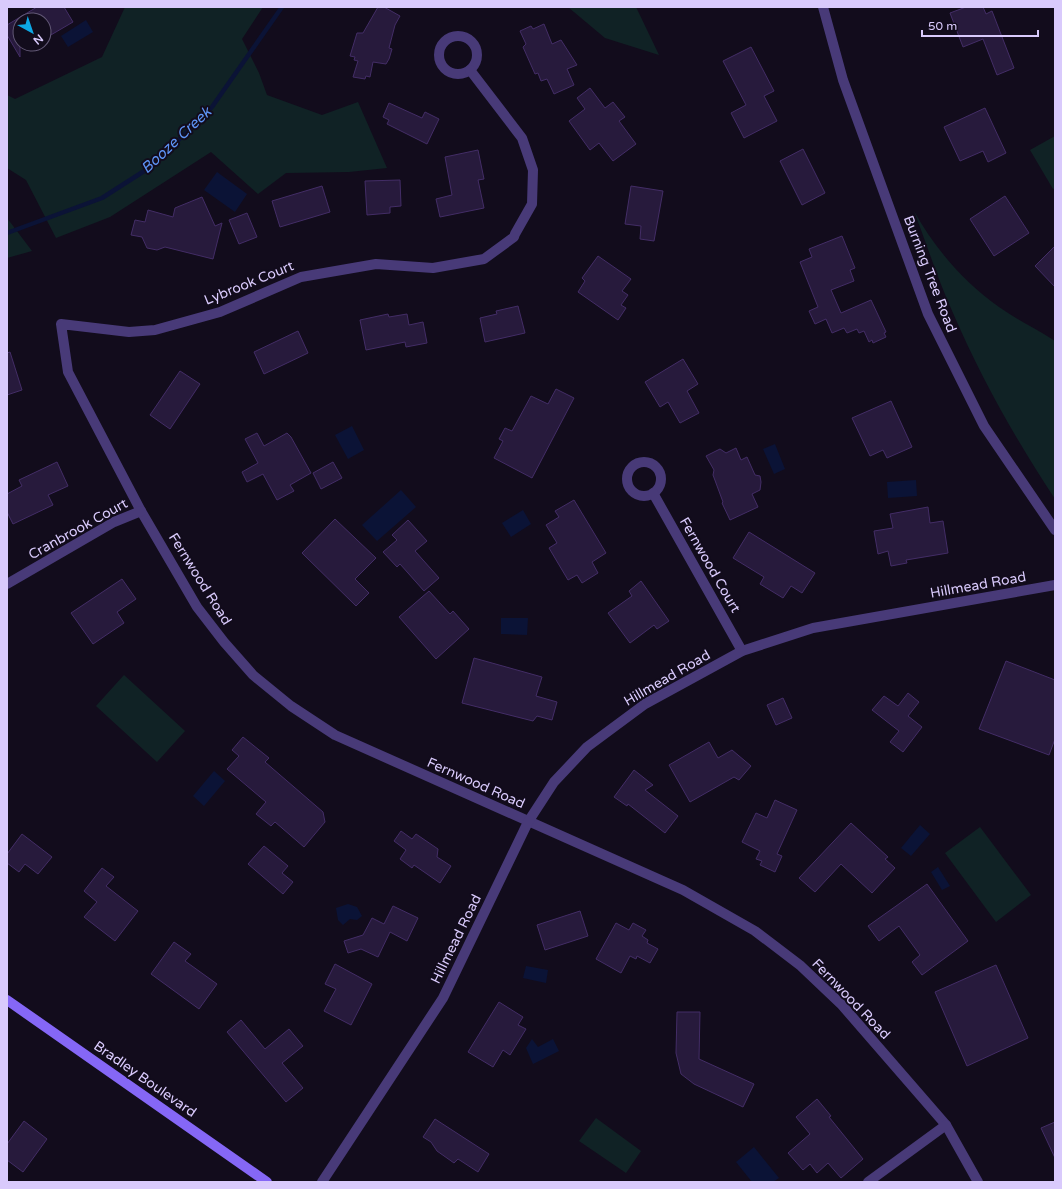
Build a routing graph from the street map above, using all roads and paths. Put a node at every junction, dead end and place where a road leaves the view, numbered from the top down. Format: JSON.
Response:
{"nodes":[{"id":1,"x":823,"y":7,"type":"edge"},
{"id":2,"x":470,"y":70,"type":"dead end"},
{"id":3,"x":61,"y":324,"type":"joint"},
{"id":4,"x":653,"y":493,"type":"dead end"},
{"id":5,"x":141,"y":511,"type":"junction"},
{"id":6,"x":1055,"y":530,"type":"edge"},
{"id":7,"x":7,"y":584,"type":"edge"},
{"id":8,"x":1055,"y":585,"type":"edge"},
{"id":9,"x":7,"y":590,"type":"edge"},
{"id":10,"x":7,"y":594,"type":"edge"},
{"id":11,"x":742,"y":651,"type":"junction"},
{"id":12,"x":528,"y":822,"type":"junction"},
{"id":13,"x":7,"y":1000,"type":"edge"},
{"id":14,"x":946,"y":1125,"type":"junction"},
{"id":15,"x":267,"y":1182,"type":"edge"},
{"id":16,"x":322,"y":1182,"type":"edge"},
{"id":17,"x":868,"y":1182,"type":"edge"},
{"id":18,"x":978,"y":1182,"type":"edge"}],
"edges":[{"from":1,"to":6,"type":"street","name":"Burning Tree Road"},
{"from":2,"to":3,"type":"street","name":"Lybrook Court"},
{"from":3,"to":5,"type":"street","name":"Fernwood Road"},
{"from":4,"to":11,"type":"street","name":"Fernwood Court"},
{"from":5,"to":7,"type":"street","name":"Cranbrook Court"},
{"from":5,"to":12,"type":"street","name":"Fernwood Road"},
{"from":8,"to":11,"type":"street","name":"Hillmead Road"},
{"from":9,"to":10,"type":"street"},
{"from":11,"to":12,"type":"street","name":"Hillmead Road"},
{"from":12,"to":14,"type":"street","name":"Fernwood Road"},
{"from":12,"to":16,"type":"street","name":"Hillmead Road"},
{"from":13,"to":15,"type":"main road","name":"Bradley Boulevard"},
{"from":14,"to":17,"type":"street"},
{"from":14,"to":18,"type":"street","name":"Fernwood Road"}]}
